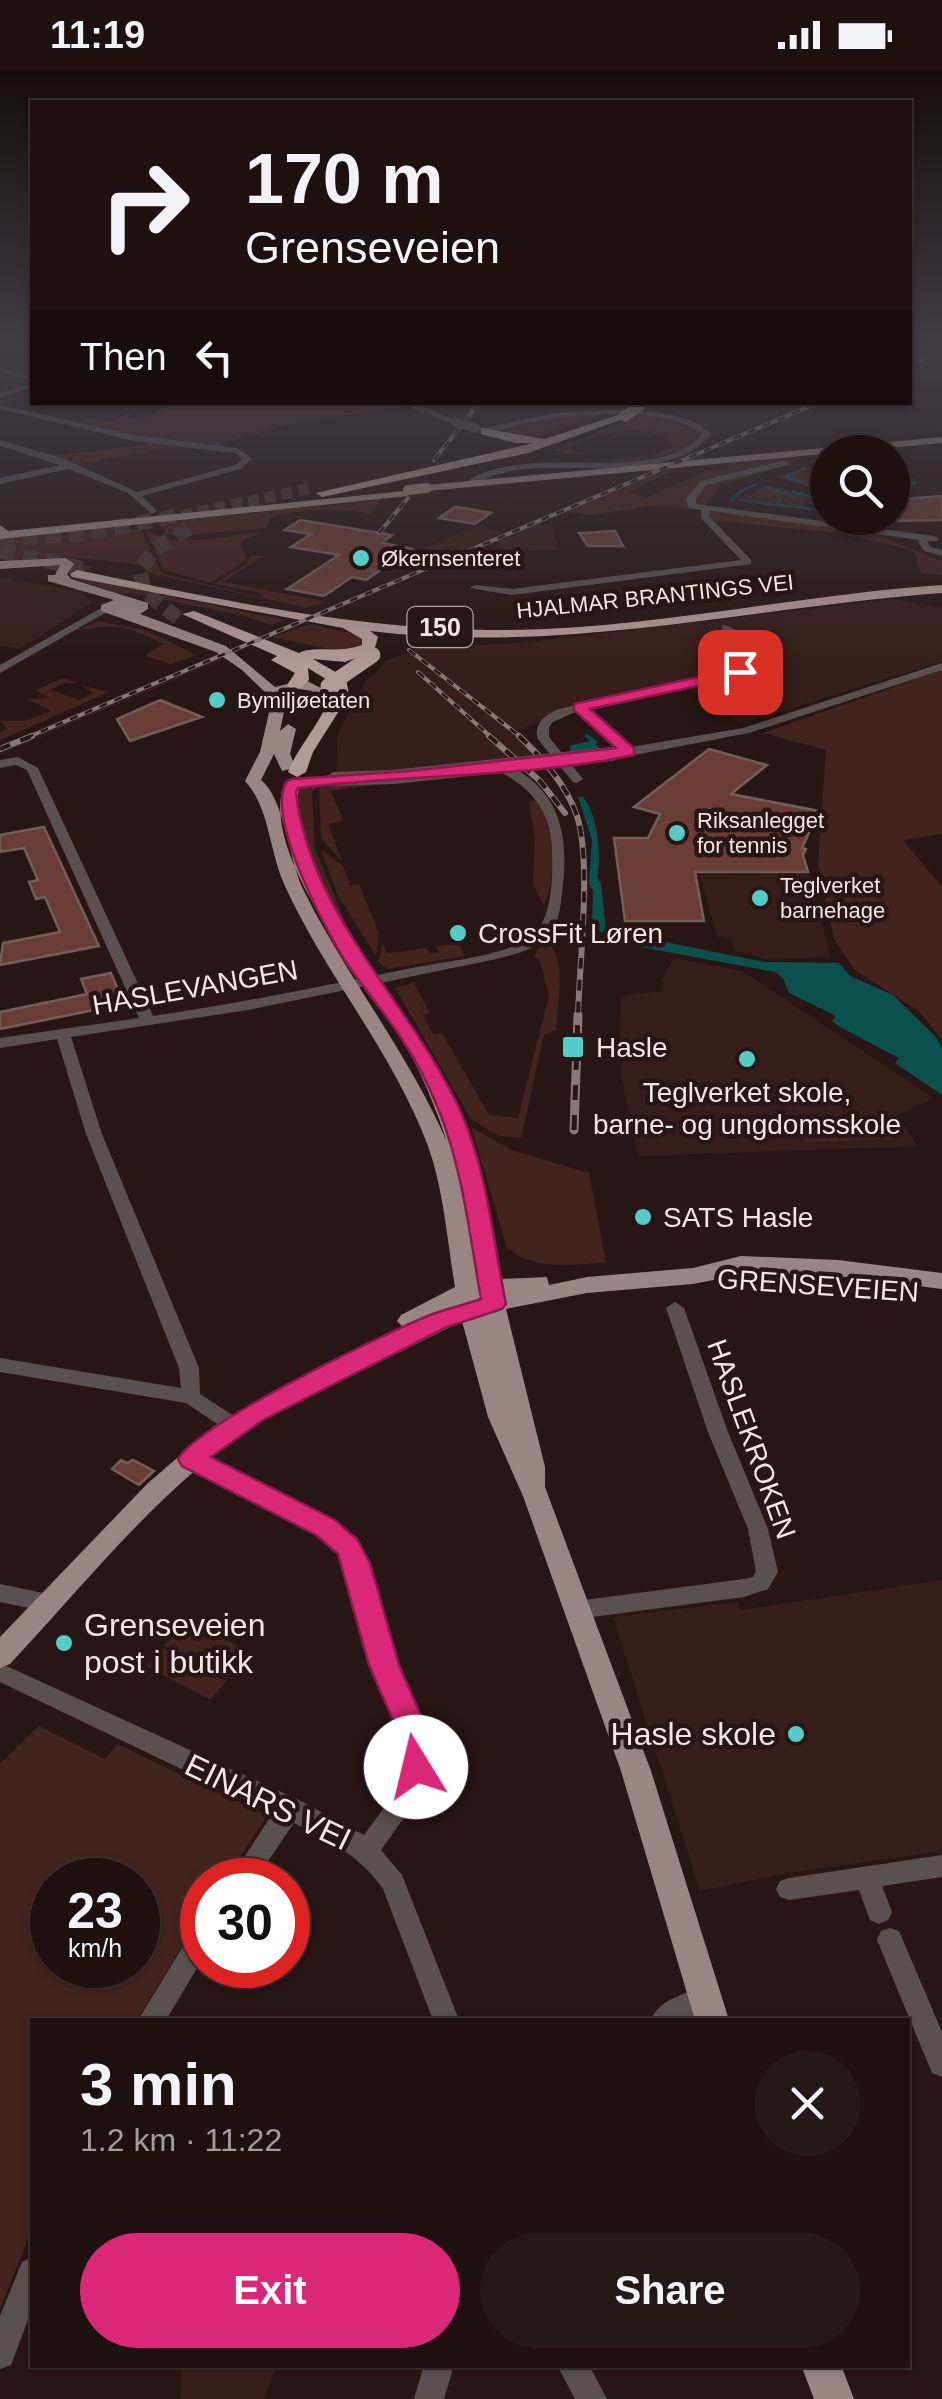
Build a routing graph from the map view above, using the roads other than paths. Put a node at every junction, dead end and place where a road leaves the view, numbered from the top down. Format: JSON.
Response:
{"nodes":[{"id":1,"x":35,"y":454,"type":"edge"},
{"id":2,"x":242,"y":454,"type":"edge"},
{"id":3,"x":492,"y":454,"type":"edge"},
{"id":4,"x":497,"y":454,"type":"edge"},
{"id":5,"x":528,"y":454,"type":"edge"},
{"id":6,"x":554,"y":454,"type":"edge"},
{"id":7,"x":676,"y":454,"type":"edge"},
{"id":8,"x":858,"y":454,"type":"edge"},
{"id":9,"x":810,"y":459,"type":"edge"},
{"id":10,"x":560,"y":461,"type":"junction"},
{"id":11,"x":776,"y":464,"type":"junction"},
{"id":12,"x":70,"y":466,"type":"junction"},
{"id":13,"x":480,"y":477,"type":"junction"},
{"id":14,"x":0,"y":480,"type":"edge"},
{"id":15,"x":138,"y":509,"type":"junction"},
{"id":16,"x":704,"y":511,"type":"junction"},
{"id":17,"x":810,"y":523,"type":"edge"},
{"id":18,"x":0,"y":531,"type":"edge"},
{"id":19,"x":902,"y":535,"type":"edge"},
{"id":20,"x":909,"y":535,"type":"edge"},
{"id":21,"x":938,"y":540,"type":"edge"},
{"id":22,"x":922,"y":544,"type":"junction"},
{"id":23,"x":941,"y":553,"type":"edge"},
{"id":24,"x":0,"y":566,"type":"edge"},
{"id":25,"x":71,"y":571,"type":"junction"},
{"id":26,"x":942,"y":587,"type":"edge"},
{"id":27,"x":474,"y":588,"type":"dead end"},
{"id":28,"x":895,"y":589,"type":"junction"},
{"id":29,"x":100,"y":590,"type":"junction"},
{"id":30,"x":108,"y":606,"type":"junction"},
{"id":31,"x":126,"y":606,"type":"junction"},
{"id":32,"x":336,"y":624,"type":"junction"},
{"id":33,"x":726,"y":628,"type":"dead end"},
{"id":34,"x":489,"y":635,"type":"junction"},
{"id":35,"x":252,"y":642,"type":"junction"},
{"id":36,"x":369,"y":653,"type":"junction"},
{"id":37,"x":942,"y":666,"type":"edge"},
{"id":38,"x":0,"y":670,"type":"edge"},
{"id":39,"x":325,"y":689,"type":"junction"},
{"id":40,"x":285,"y":691,"type":"junction"},
{"id":41,"x":308,"y":703,"type":"junction"},
{"id":42,"x":579,"y":707,"type":"junction"},
{"id":43,"x":629,"y":752,"type":"junction"},
{"id":44,"x":490,"y":763,"type":"dead end"},
{"id":45,"x":0,"y":764,"type":"edge"},
{"id":46,"x":293,"y":777,"type":"junction"},
{"id":47,"x":260,"y":779,"type":"junction"},
{"id":48,"x":577,"y":779,"type":"dead end"},
{"id":49,"x":360,"y":983,"type":"junction"},
{"id":50,"x":148,"y":1022,"type":"junction"},
{"id":51,"x":62,"y":1035,"type":"junction"},
{"id":52,"x":0,"y":1043,"type":"edge"},
{"id":53,"x":757,"y":1264,"type":"junction"},
{"id":54,"x":693,"y":1276,"type":"junction"},
{"id":55,"x":942,"y":1281,"type":"edge"},
{"id":56,"x":621,"y":1282,"type":"junction"},
{"id":57,"x":942,"y":1296,"type":"edge"},
{"id":58,"x":481,"y":1298,"type":"junction"},
{"id":59,"x":675,"y":1308,"type":"dead end"},
{"id":60,"x":0,"y":1365,"type":"edge"},
{"id":61,"x":191,"y":1398,"type":"junction"},
{"id":62,"x":233,"y":1426,"type":"junction"},
{"id":63,"x":192,"y":1459,"type":"junction"},
{"id":64,"x":0,"y":1594,"type":"edge"},
{"id":65,"x":48,"y":1602,"type":"junction"},
{"id":66,"x":577,"y":1610,"type":"junction"},
{"id":67,"x":0,"y":1656,"type":"edge"},
{"id":68,"x":0,"y":1672,"type":"edge"},
{"id":69,"x":290,"y":1808,"type":"junction"},
{"id":70,"x":366,"y":1851,"type":"junction"},
{"id":71,"x":256,"y":1858,"type":"edge"},
{"id":72,"x":942,"y":1866,"type":"edge"},
{"id":73,"x":866,"y":1876,"type":"junction"},
{"id":74,"x":789,"y":1889,"type":"dead end"},
{"id":75,"x":879,"y":1912,"type":"dead end"},
{"id":76,"x":890,"y":1940,"type":"dead end"},
{"id":77,"x":180,"y":1973,"type":"edge"},
{"id":78,"x":709,"y":2010,"type":"edge"},
{"id":79,"x":152,"y":2018,"type":"edge"},
{"id":80,"x":445,"y":2018,"type":"edge"},
{"id":81,"x":667,"y":2018,"type":"edge"},
{"id":82,"x":942,"y":2064,"type":"edge"},
{"id":83,"x":30,"y":2277,"type":"edge"},
{"id":84,"x":0,"y":2354,"type":"edge"},
{"id":85,"x":438,"y":2368,"type":"edge"},
{"id":86,"x":574,"y":2368,"type":"edge"},
{"id":87,"x":822,"y":2368,"type":"edge"},
{"id":88,"x":428,"y":2399,"type":"edge"},
{"id":89,"x":592,"y":2399,"type":"edge"},
{"id":90,"x":834,"y":2399,"type":"edge"}],
"edges":[{"from":1,"to":12,"type":"street"},
{"from":2,"to":15,"type":"street"},
{"from":3,"to":13,"type":"highway"},
{"from":4,"to":13,"type":"highway"},
{"from":5,"to":13,"type":"highway"},
{"from":6,"to":10,"type":"highway"},
{"from":7,"to":10,"type":"street"},
{"from":8,"to":11,"type":"main road"},
{"from":9,"to":11,"type":"main road"},
{"from":10,"to":13,"type":"street"},
{"from":10,"to":13,"type":"highway"},
{"from":11,"to":13,"type":"main road"},
{"from":11,"to":16,"type":"street"},
{"from":12,"to":14,"type":"street"},
{"from":12,"to":15,"type":"street"},
{"from":13,"to":15,"type":"main road","bridge":true},
{"from":15,"to":18,"type":"main road"},
{"from":16,"to":17,"type":"street"},
{"from":16,"to":27,"type":"street"},
{"from":19,"to":22,"type":"street"},
{"from":20,"to":21,"type":"street"},
{"from":21,"to":22,"type":"street"},
{"from":22,"to":23,"type":"street"},
{"from":24,"to":25,"type":"main road"},
{"from":25,"to":28,"type":"highway","name":"HJALMAR BRANTINGS VEI","number":"150"},
{"from":25,"to":29,"type":"main road"},
{"from":25,"to":32,"type":"highway","name":"HJALMAR BRANTINGS VEI","number":"150"},
{"from":26,"to":28,"type":"highway"},
{"from":28,"to":34,"type":"highway","name":"HJALMAR BRANTINGS VEI","number":"150"},
{"from":29,"to":30,"type":"main road"},
{"from":29,"to":31,"type":"main road"},
{"from":30,"to":31,"type":"main road"},
{"from":30,"to":38,"type":"street"},
{"from":31,"to":40,"type":"main road"},
{"from":31,"to":40,"type":"main road"},
{"from":32,"to":34,"type":"highway","name":"HJALMAR BRANTINGS VEI","number":"150"},
{"from":32,"to":36,"type":"highway"},
{"from":33,"to":42,"type":"street"},
{"from":34,"to":36,"type":"highway"},
{"from":35,"to":36,"type":"highway"},
{"from":35,"to":40,"type":"highway"},
{"from":35,"to":46,"type":"highway"},
{"from":36,"to":39,"type":"highway","bridge":true},
{"from":37,"to":43,"type":"street"},
{"from":39,"to":40,"type":"main road"},
{"from":39,"to":41,"type":"main road"},
{"from":40,"to":41,"type":"main road"},
{"from":40,"to":47,"type":"main road"},
{"from":41,"to":46,"type":"main road"},
{"from":42,"to":43,"type":"street"},
{"from":42,"to":48,"type":"street"},
{"from":43,"to":46,"type":"street","bridge":true},
{"from":44,"to":49,"type":"street","name":"HASLEVANGEN"},
{"from":45,"to":50,"type":"street"},
{"from":46,"to":47,"type":"main road"},
{"from":46,"to":49,"type":"main road"},
{"from":47,"to":49,"type":"main road"},
{"from":49,"to":50,"type":"street","name":"HASLEVANGEN"},
{"from":49,"to":58,"type":"main road"},
{"from":50,"to":51,"type":"street","name":"HASLEVANGEN"},
{"from":51,"to":52,"type":"street","name":"HASLEVANGEN"},
{"from":51,"to":61,"type":"street"},
{"from":53,"to":54,"type":"main road","name":"GRENSEVEIEN"},
{"from":53,"to":55,"type":"main road","name":"GRENSEVEIEN"},
{"from":53,"to":56,"type":"main road","name":"GRENSEVEIEN"},
{"from":54,"to":56,"type":"main road","name":"GRENSEVEIEN"},
{"from":54,"to":57,"type":"main road","name":"GRENSEVEIEN"},
{"from":56,"to":58,"type":"main road","name":"GRENSEVEIEN"},
{"from":58,"to":62,"type":"main road","name":"GRENSEVEIEN"},
{"from":58,"to":66,"type":"main road"},
{"from":59,"to":66,"type":"street","name":"HASLEKROKEN"},
{"from":60,"to":61,"type":"street"},
{"from":61,"to":62,"type":"street"},
{"from":62,"to":63,"type":"main road","name":"GRENSEVEIEN"},
{"from":63,"to":65,"type":"main road","name":"GRENSEVEIEN"},
{"from":63,"to":70,"type":"street"},
{"from":64,"to":65,"type":"street"},
{"from":65,"to":67,"type":"main road","name":"GRENSEVEIEN"},
{"from":66,"to":78,"type":"main road"},
{"from":68,"to":69,"type":"street","name":"EINARS VEI"},
{"from":69,"to":70,"type":"street","name":"EINARS VEI"},
{"from":69,"to":71,"type":"street"},
{"from":70,"to":80,"type":"street","name":"EINARS VEI"},
{"from":72,"to":73,"type":"street"},
{"from":73,"to":74,"type":"street"},
{"from":73,"to":75,"type":"street"},
{"from":76,"to":82,"type":"street"},
{"from":77,"to":79,"type":"street"},
{"from":78,"to":81,"type":"street"},
{"from":83,"to":84,"type":"street"},
{"from":85,"to":88,"type":"street"},
{"from":86,"to":89,"type":"street"},
{"from":87,"to":90,"type":"main road"}]}
